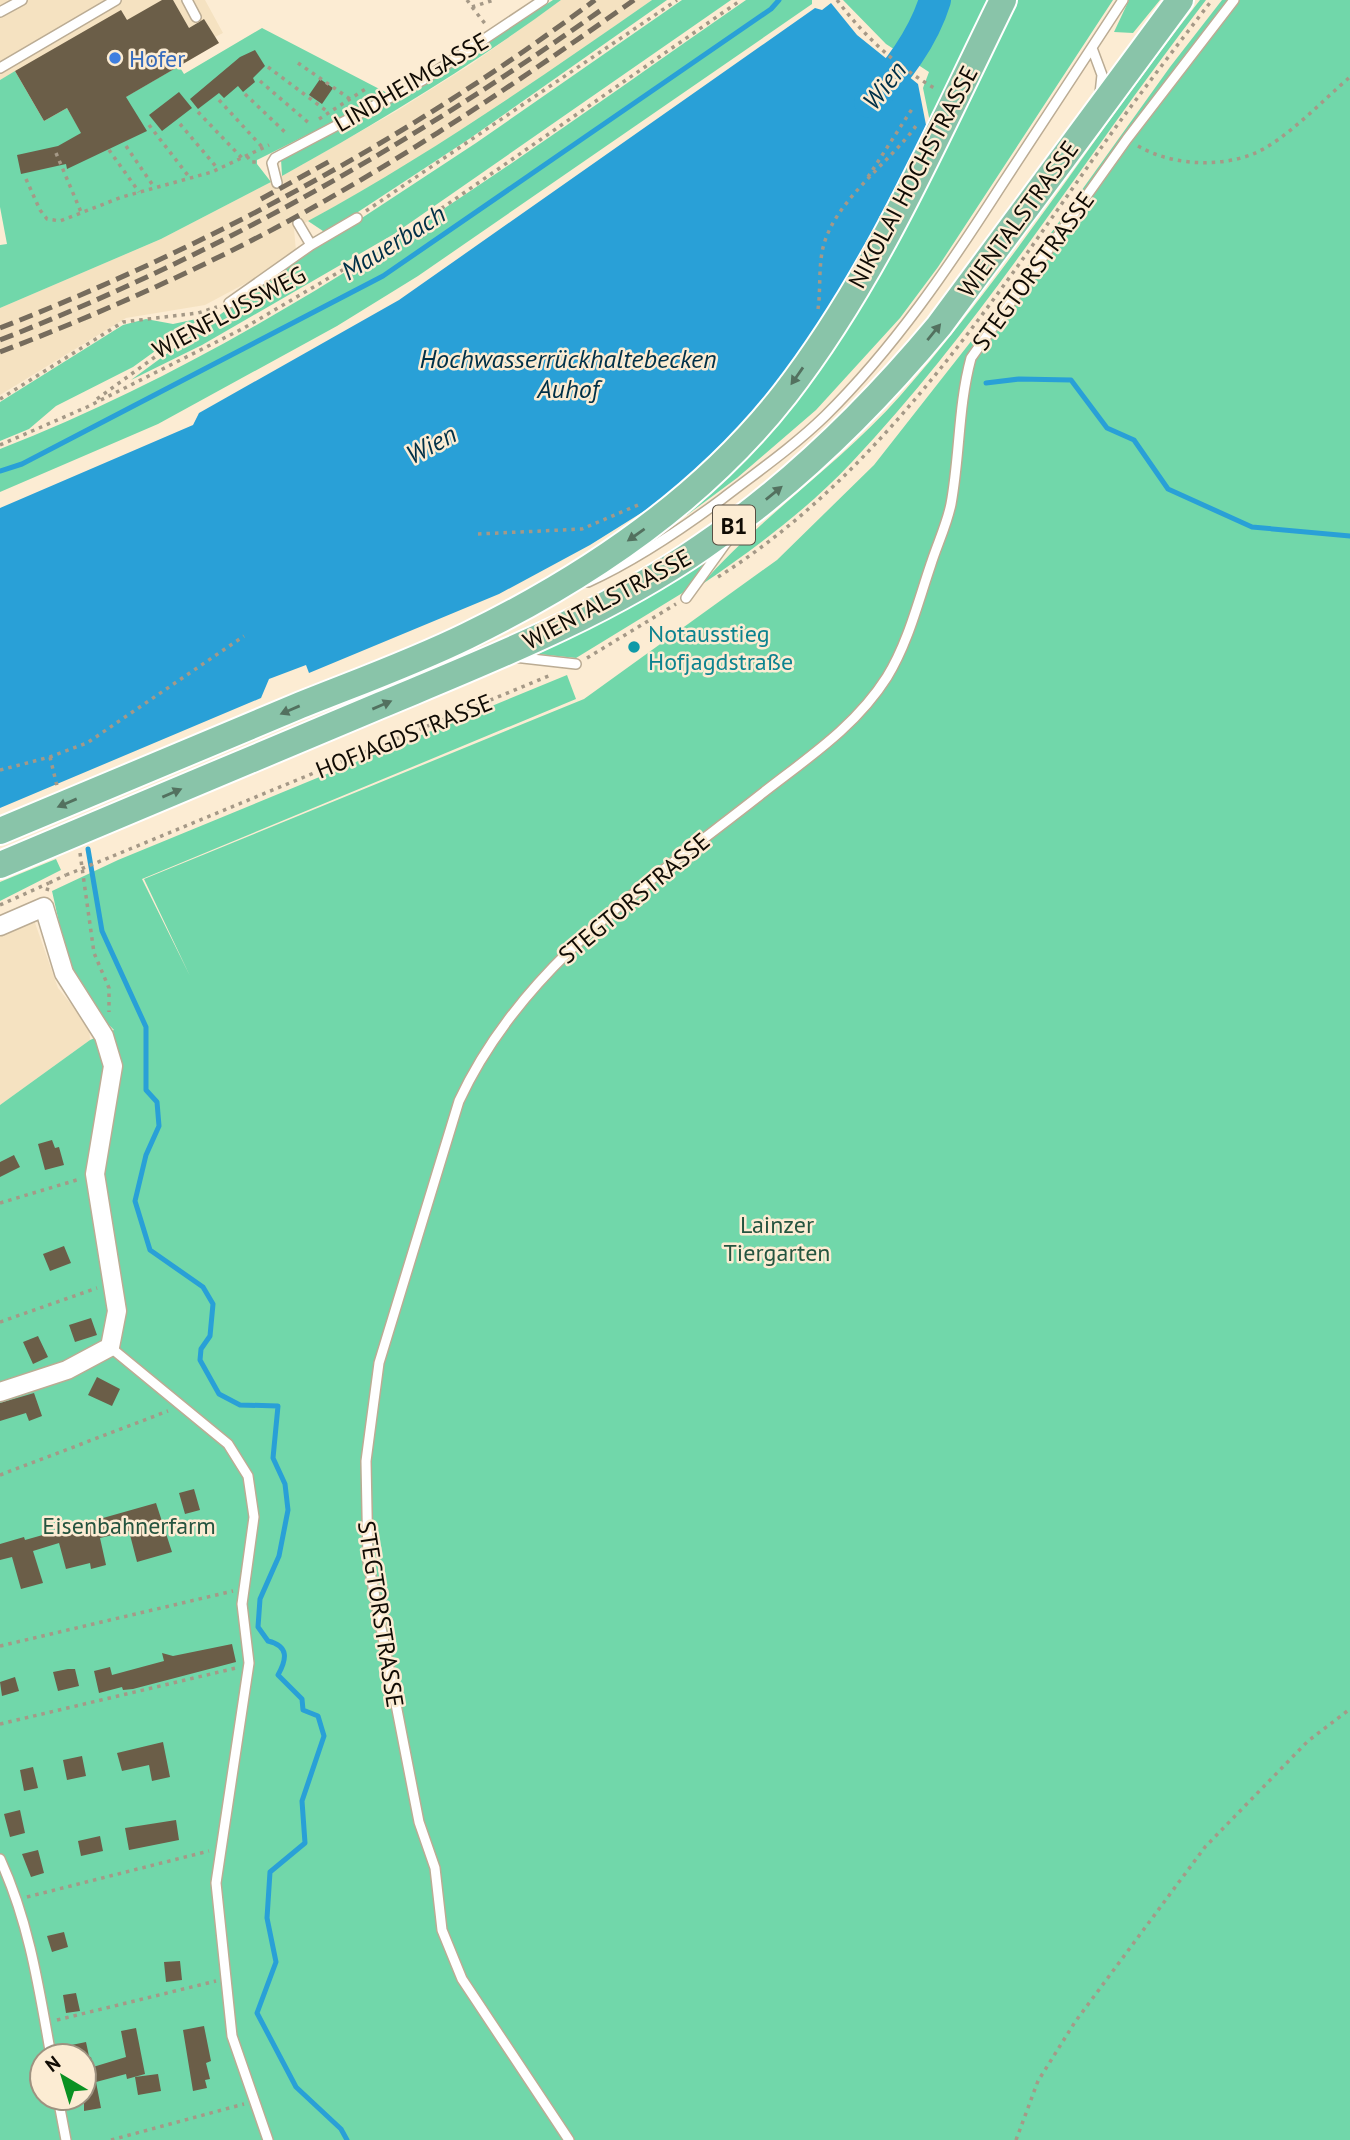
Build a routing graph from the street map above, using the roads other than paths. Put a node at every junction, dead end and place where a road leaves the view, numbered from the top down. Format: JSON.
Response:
{"nodes":[{"id":1,"x":22,"y":0,"type":"edge"},
{"id":2,"x":116,"y":0,"type":"edge"},
{"id":3,"x":187,"y":0,"type":"edge"},
{"id":4,"x":543,"y":0,"type":"edge"},
{"id":5,"x":1003,"y":0,"type":"edge"},
{"id":6,"x":1123,"y":0,"type":"edge"},
{"id":7,"x":1180,"y":0,"type":"edge"},
{"id":8,"x":1234,"y":0,"type":"edge"},
{"id":9,"x":0,"y":12,"type":"edge"},
{"id":10,"x":196,"y":17,"type":"dead end"},
{"id":11,"x":1092,"y":48,"type":"junction"},
{"id":12,"x":0,"y":68,"type":"edge"},
{"id":13,"x":1098,"y":110,"type":"junction"},
{"id":14,"x":277,"y":183,"type":"dead end"},
{"id":15,"x":357,"y":218,"type":"road end"},
{"id":16,"x":298,"y":223,"type":"dead end"},
{"id":17,"x":311,"y":245,"type":"junction"},
{"id":18,"x":229,"y":303,"type":"road end"},
{"id":19,"x":827,"y":318,"type":"joint"},
{"id":20,"x":743,"y":518,"type":"junction"},
{"id":21,"x":686,"y":598,"type":"road end"},
{"id":22,"x":466,"y":636,"type":"junction"},
{"id":23,"x":502,"y":655,"type":"junction"},
{"id":24,"x":576,"y":664,"type":"road end"},
{"id":25,"x":0,"y":831,"type":"edge"},
{"id":26,"x":0,"y":865,"type":"edge"},
{"id":27,"x":0,"y":926,"type":"edge"},
{"id":28,"x":110,"y":1347,"type":"junction"},
{"id":29,"x":0,"y":1392,"type":"edge"},
{"id":30,"x":0,"y":1859,"type":"edge"},
{"id":31,"x":48,"y":2042,"type":"edge"},
{"id":32,"x":61,"y":2112,"type":"edge"},
{"id":33,"x":66,"y":2140,"type":"edge"},
{"id":34,"x":268,"y":2140,"type":"edge"},
{"id":35,"x":569,"y":2140,"type":"edge"}],
"edges":[{"from":1,"to":9,"type":"lane"},
{"from":2,"to":12,"type":"lane"},
{"from":3,"to":10,"type":"lane"},
{"from":4,"to":14,"type":"lane","name":"LINDHEIMGASSE"},
{"from":5,"to":19,"type":"main road","name":"NIKOLAI HOCHSTRASSE","number":"B1"},
{"from":6,"to":11,"type":"lane"},
{"from":7,"to":13,"type":"main road","name":"WIENTALSTRASSE","number":"B1"},
{"from":8,"to":35,"type":"lane","name":"STEGTORSTRASSE"},
{"from":11,"to":13,"type":"lane"},
{"from":11,"to":22,"type":"lane"},
{"from":20,"to":13,"type":"main road","name":"WIENTALSTRASSE","number":"B1","one_way":true},
{"from":15,"to":17,"type":"lane"},
{"from":16,"to":17,"type":"lane"},
{"from":17,"to":18,"type":"lane"},
{"from":19,"to":22,"type":"main road","name":"WIENTALSTRASSE","number":"B1","one_way":true},
{"from":20,"to":21,"type":"lane"},
{"from":20,"to":23,"type":"main road","name":"WIENTALSTRASSE","number":"B1"},
{"from":22,"to":25,"type":"main road","name":"WIENTALSTRASSE","number":"B1","one_way":true},
{"from":23,"to":24,"type":"lane"},
{"from":26,"to":23,"type":"main road","name":"WIENTALSTRASSE","number":"B1","one_way":true},
{"from":27,"to":28,"type":"street"},
{"from":28,"to":29,"type":"street"},
{"from":28,"to":34,"type":"lane"},
{"from":30,"to":31,"type":"lane"},
{"from":32,"to":33,"type":"lane"}]}
